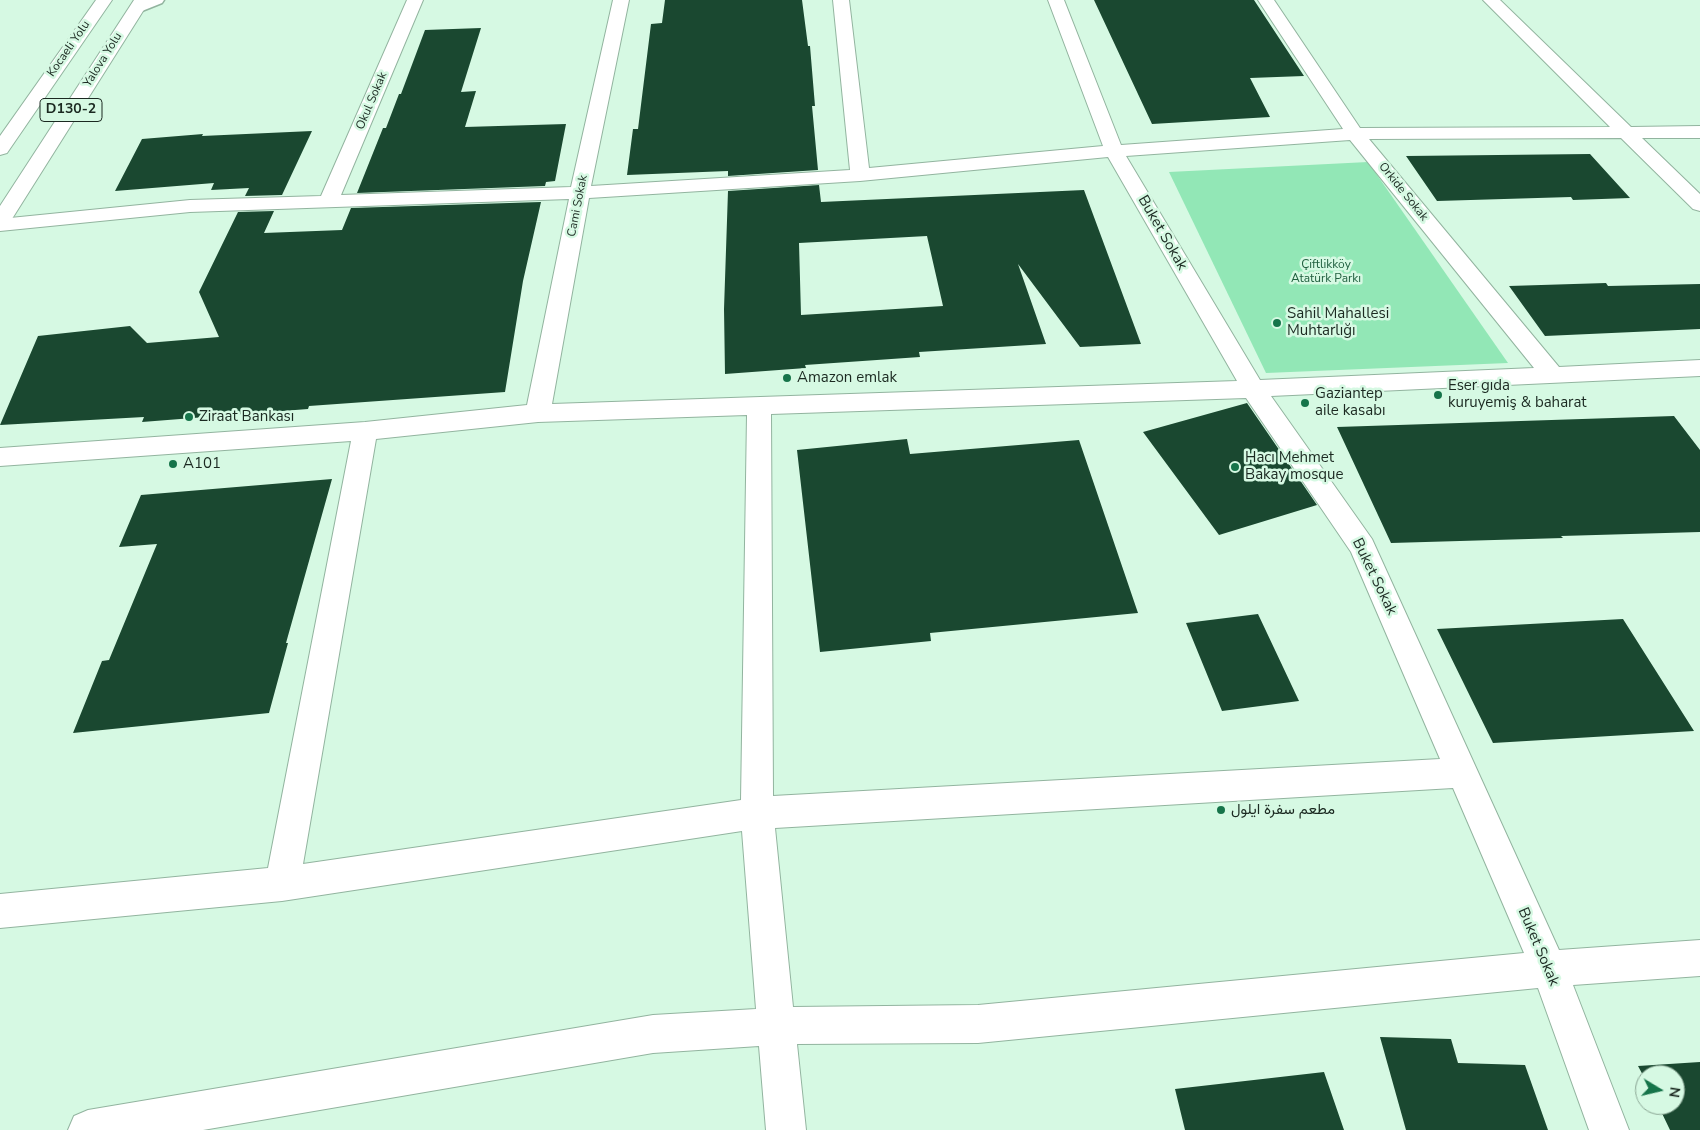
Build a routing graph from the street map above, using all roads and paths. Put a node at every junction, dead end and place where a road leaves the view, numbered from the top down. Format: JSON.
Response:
{"nodes":[{"id":1,"x":104,"y":0,"type":"edge"},
{"id":2,"x":157,"y":0,"type":"edge"},
{"id":3,"x":415,"y":0,"type":"edge"},
{"id":4,"x":621,"y":0,"type":"edge"},
{"id":5,"x":841,"y":0,"type":"edge"},
{"id":6,"x":1056,"y":0,"type":"edge"},
{"id":7,"x":1266,"y":0,"type":"edge"},
{"id":8,"x":1491,"y":0,"type":"edge"},
{"id":9,"x":140,"y":4,"type":"edge"},
{"id":10,"x":1626,"y":132,"type":"junction"},
{"id":11,"x":1700,"y":132,"type":"edge"},
{"id":12,"x":1355,"y":134,"type":"junction"},
{"id":13,"x":0,"y":149,"type":"edge"},
{"id":14,"x":1114,"y":151,"type":"junction"},
{"id":15,"x":860,"y":175,"type":"junction"},
{"id":16,"x":580,"y":193,"type":"junction"},
{"id":17,"x":328,"y":203,"type":"junction"},
{"id":18,"x":1700,"y":205,"type":"edge"},
{"id":19,"x":0,"y":223,"type":"edge"},
{"id":20,"x":1700,"y":368,"type":"edge"},
{"id":21,"x":1552,"y":374,"type":"junction"},
{"id":22,"x":1253,"y":389,"type":"junction"},
{"id":23,"x":759,"y":404,"type":"junction"},
{"id":24,"x":538,"y":413,"type":"junction"},
{"id":25,"x":365,"y":431,"type":"junction"},
{"id":26,"x":0,"y":457,"type":"edge"},
{"id":27,"x":1462,"y":773,"type":"junction"},
{"id":28,"x":757,"y":813,"type":"junction"},
{"id":29,"x":282,"y":884,"type":"junction"},
{"id":30,"x":0,"y":911,"type":"edge"},
{"id":31,"x":1700,"y":958,"type":"edge"},
{"id":32,"x":1549,"y":969,"type":"junction"},
{"id":33,"x":777,"y":1026,"type":"junction"},
{"id":34,"x":88,"y":1130,"type":"edge"},
{"id":35,"x":786,"y":1130,"type":"edge"},
{"id":36,"x":1609,"y":1130,"type":"edge"}],
"edges":[{"from":1,"to":13,"type":"main road","name":"Kocaeli̇ Yolu","number":"D130-2"},
{"from":2,"to":9,"type":"lane"},
{"from":3,"to":17,"type":"main road","name":"Okul Sokak"},
{"from":4,"to":16,"type":"main road","name":"Cami Sokak"},
{"from":5,"to":15,"type":"main road"},
{"from":6,"to":14,"type":"main road","name":"Buket Sokak"},
{"from":7,"to":12,"type":"main road","name":"Orkide Sokak"},
{"from":8,"to":10,"type":"main road"},
{"from":9,"to":19,"type":"main road","name":"Yalova Yolu","number":"D130-2"},
{"from":10,"to":11,"type":"main road"},
{"from":10,"to":12,"type":"main road"},
{"from":10,"to":18,"type":"main road"},
{"from":12,"to":14,"type":"main road"},
{"from":12,"to":21,"type":"main road","name":"Orkide Sokak"},
{"from":14,"to":15,"type":"main road"},
{"from":14,"to":22,"type":"main road","name":"Buket Sokak"},
{"from":15,"to":16,"type":"main road"},
{"from":16,"to":17,"type":"main road"},
{"from":16,"to":24,"type":"main road","name":"Cami Sokak"},
{"from":17,"to":19,"type":"main road"},
{"from":20,"to":21,"type":"main road"},
{"from":21,"to":22,"type":"main road"},
{"from":22,"to":23,"type":"main road"},
{"from":22,"to":27,"type":"main road","name":"Buket Sokak"},
{"from":23,"to":24,"type":"main road"},
{"from":23,"to":28,"type":"main road"},
{"from":24,"to":25,"type":"main road"},
{"from":25,"to":26,"type":"main road"},
{"from":25,"to":29,"type":"main road"},
{"from":27,"to":28,"type":"main road"},
{"from":27,"to":32,"type":"main road","name":"Buket Sokak"},
{"from":28,"to":29,"type":"main road"},
{"from":28,"to":33,"type":"main road"},
{"from":29,"to":30,"type":"main road"},
{"from":31,"to":32,"type":"main road"},
{"from":32,"to":33,"type":"main road"},
{"from":32,"to":36,"type":"main road","name":"Buket Sokak"},
{"from":33,"to":34,"type":"main road"},
{"from":33,"to":35,"type":"main road"}]}
